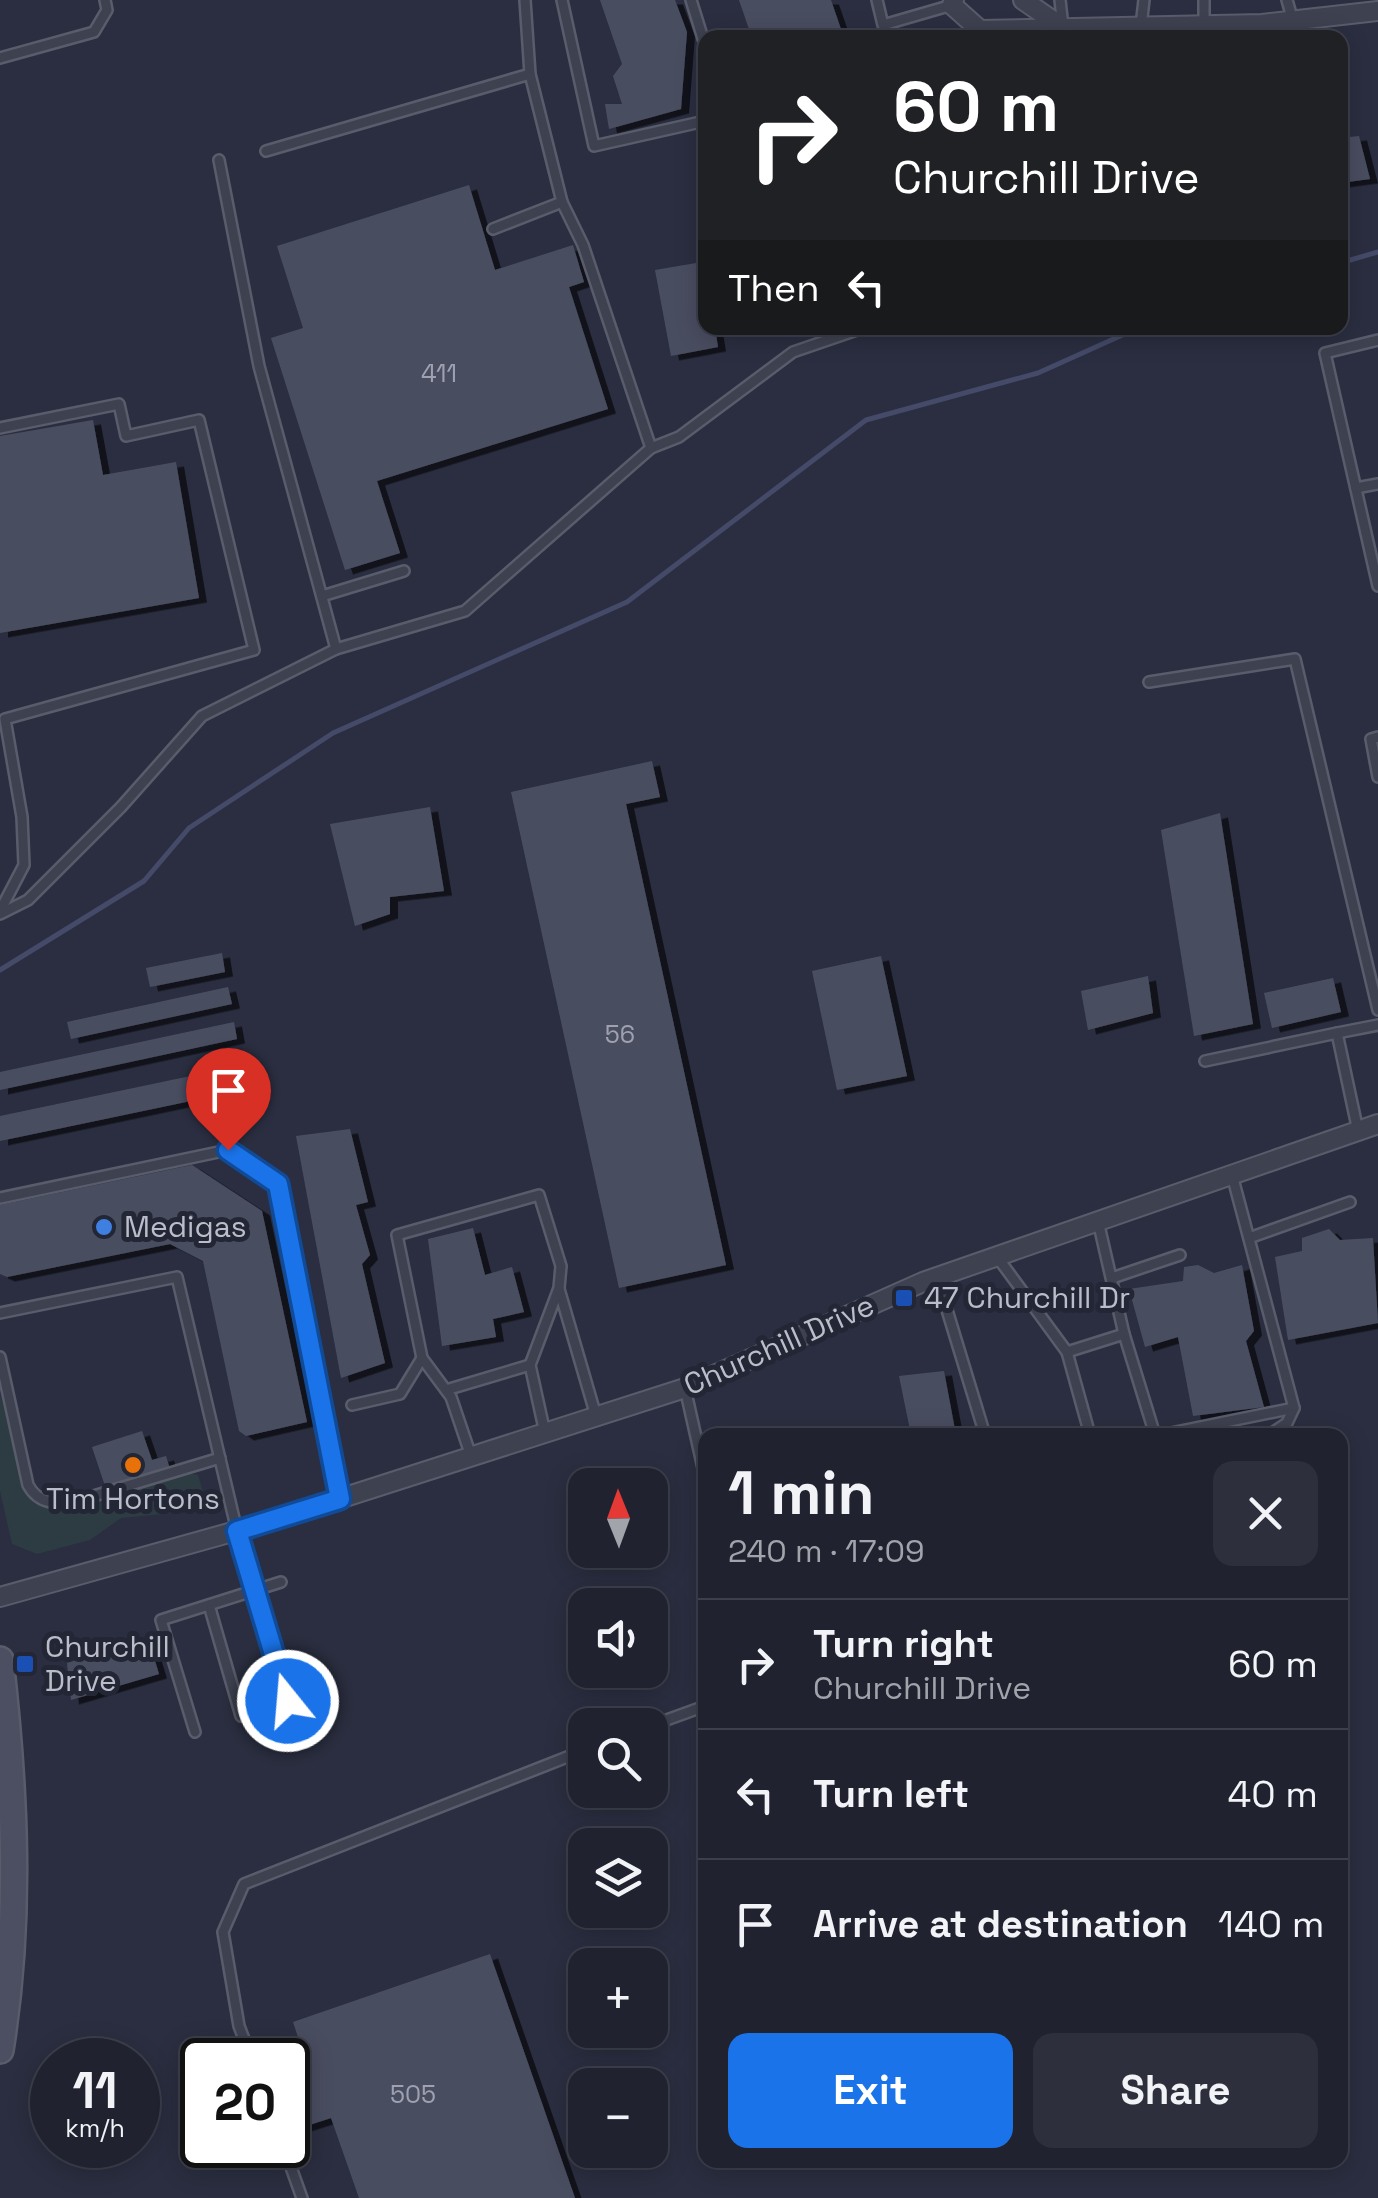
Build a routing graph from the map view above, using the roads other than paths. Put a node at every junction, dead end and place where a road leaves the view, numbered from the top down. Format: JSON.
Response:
{"nodes":[{"id":1,"x":105,"y":0,"type":"edge"},
{"id":2,"x":525,"y":0,"type":"edge"},
{"id":3,"x":562,"y":0,"type":"edge"},
{"id":4,"x":691,"y":0,"type":"edge"},
{"id":5,"x":877,"y":0,"type":"edge"},
{"id":6,"x":1023,"y":0,"type":"edge"},
{"id":7,"x":1060,"y":0,"type":"edge"},
{"id":8,"x":1144,"y":0,"type":"edge"},
{"id":9,"x":1204,"y":0,"type":"edge"},
{"id":10,"x":1287,"y":0,"type":"edge"},
{"id":11,"x":953,"y":3,"type":"edge"},
{"id":12,"x":1378,"y":11,"type":"edge"},
{"id":13,"x":1293,"y":21,"type":"junction"},
{"id":14,"x":883,"y":24,"type":"junction"},
{"id":15,"x":1204,"y":25,"type":"junction"},
{"id":16,"x":1141,"y":26,"type":"junction"},
{"id":17,"x":1063,"y":27,"type":"junction"},
{"id":18,"x":700,"y":30,"type":"edge"},
{"id":19,"x":880,"y":30,"type":"edge"},
{"id":20,"x":980,"y":30,"type":"edge"},
{"id":21,"x":1032,"y":30,"type":"edge"},
{"id":22,"x":0,"y":58,"type":"edge"},
{"id":23,"x":530,"y":74,"type":"junction"},
{"id":24,"x":698,"y":123,"type":"edge"},
{"id":25,"x":266,"y":151,"type":"dead end"},
{"id":26,"x":219,"y":160,"type":"dead end"},
{"id":27,"x":562,"y":202,"type":"junction"},
{"id":28,"x":493,"y":229,"type":"dead end"},
{"id":29,"x":820,"y":335,"type":"edge"},
{"id":30,"x":842,"y":335,"type":"edge"},
{"id":31,"x":1378,"y":340,"type":"edge"},
{"id":32,"x":821,"y":342,"type":"junction"},
{"id":33,"x":0,"y":428,"type":"edge"},
{"id":34,"x":651,"y":448,"type":"junction"},
{"id":35,"x":1378,"y":484,"type":"edge"},
{"id":36,"x":1356,"y":488,"type":"junction"},
{"id":37,"x":404,"y":571,"type":"dead end"},
{"id":38,"x":1378,"y":586,"type":"edge"},
{"id":39,"x":322,"y":596,"type":"junction"},
{"id":40,"x":336,"y":649,"type":"junction"},
{"id":41,"x":1150,"y":682,"type":"dead end"},
{"id":42,"x":1378,"y":737,"type":"edge"},
{"id":43,"x":1378,"y":777,"type":"edge"},
{"id":44,"x":0,"y":912,"type":"edge"},
{"id":45,"x":1378,"y":1010,"type":"edge"},
{"id":46,"x":1378,"y":1025,"type":"edge"},
{"id":47,"x":1337,"y":1034,"type":"junction"},
{"id":48,"x":1205,"y":1061,"type":"dead end"},
{"id":49,"x":1378,"y":1124,"type":"edge"},
{"id":50,"x":1358,"y":1131,"type":"junction"},
{"id":51,"x":1232,"y":1175,"type":"junction"},
{"id":52,"x":0,"y":1198,"type":"edge"},
{"id":53,"x":1350,"y":1202,"type":"dead end"},
{"id":54,"x":1098,"y":1221,"type":"junction"},
{"id":55,"x":1248,"y":1238,"type":"junction"},
{"id":56,"x":1180,"y":1255,"type":"dead end"},
{"id":57,"x":997,"y":1256,"type":"junction"},
{"id":58,"x":936,"y":1278,"type":"junction"},
{"id":59,"x":1112,"y":1278,"type":"junction"},
{"id":60,"x":559,"y":1288,"type":"junction"},
{"id":61,"x":0,"y":1313,"type":"edge"},
{"id":62,"x":1124,"y":1334,"type":"junction"},
{"id":63,"x":1067,"y":1352,"type":"junction"},
{"id":64,"x":0,"y":1357,"type":"edge"},
{"id":65,"x":422,"y":1358,"type":"junction"},
{"id":66,"x":530,"y":1365,"type":"junction"},
{"id":67,"x":685,"y":1388,"type":"junction"},
{"id":68,"x":446,"y":1390,"type":"junction"},
{"id":69,"x":352,"y":1405,"type":"dead end"},
{"id":70,"x":1294,"y":1408,"type":"junction"},
{"id":71,"x":596,"y":1416,"type":"junction"},
{"id":72,"x":983,"y":1428,"type":"edge"},
{"id":73,"x":1088,"y":1428,"type":"edge"},
{"id":74,"x":1156,"y":1428,"type":"edge"},
{"id":75,"x":1193,"y":1428,"type":"edge"},
{"id":76,"x":1279,"y":1428,"type":"edge"},
{"id":77,"x":545,"y":1433,"type":"junction"},
{"id":78,"x":698,"y":1446,"type":"edge"},
{"id":79,"x":471,"y":1456,"type":"junction"},
{"id":80,"x":220,"y":1458,"type":"junction"},
{"id":81,"x":340,"y":1499,"type":"junction"},
{"id":82,"x":237,"y":1531,"type":"junction"},
{"id":83,"x":281,"y":1582,"type":"dead end"},
{"id":84,"x":254,"y":1590,"type":"junction"},
{"id":85,"x":0,"y":1597,"type":"edge"},
{"id":86,"x":209,"y":1605,"type":"junction"},
{"id":87,"x":0,"y":1660,"type":"edge"},
{"id":88,"x":288,"y":1701,"type":"dead end"},
{"id":89,"x":698,"y":1709,"type":"edge"},
{"id":90,"x":241,"y":1716,"type":"dead end"},
{"id":91,"x":668,"y":1719,"type":"edge"},
{"id":92,"x":195,"y":1732,"type":"dead end"},
{"id":93,"x":568,"y":1757,"type":"edge"},
{"id":94,"x":244,"y":2038,"type":"edge"},
{"id":95,"x":0,"y":2050,"type":"edge"},
{"id":96,"x":291,"y":2168,"type":"edge"},
{"id":97,"x":302,"y":2198,"type":"edge"}],
"edges":[{"from":1,"to":22,"type":"lane"},
{"from":2,"to":23,"type":"lane"},
{"from":3,"to":24,"type":"lane"},
{"from":4,"to":18,"type":"lane"},
{"from":5,"to":14,"type":"lane"},
{"from":6,"to":17,"type":"street"},
{"from":7,"to":17,"type":"lane"},
{"from":8,"to":16,"type":"lane"},
{"from":9,"to":15,"type":"lane"},
{"from":10,"to":13,"type":"lane"},
{"from":11,"to":14,"type":"lane"},
{"from":11,"to":20,"type":"street"},
{"from":12,"to":13,"type":"street"},
{"from":13,"to":15,"type":"street"},
{"from":14,"to":19,"type":"lane"},
{"from":15,"to":16,"type":"street"},
{"from":16,"to":17,"type":"street"},
{"from":17,"to":21,"type":"street"},
{"from":23,"to":25,"type":"lane"},
{"from":23,"to":27,"type":"lane"},
{"from":26,"to":39,"type":"lane"},
{"from":27,"to":28,"type":"lane"},
{"from":27,"to":34,"type":"lane"},
{"from":29,"to":32,"type":"lane"},
{"from":30,"to":32,"type":"lane"},
{"from":31,"to":36,"type":"lane"},
{"from":32,"to":34,"type":"lane"},
{"from":33,"to":44,"type":"lane"},
{"from":34,"to":40,"type":"lane"},
{"from":35,"to":36,"type":"lane"},
{"from":36,"to":38,"type":"lane"},
{"from":37,"to":39,"type":"lane"},
{"from":39,"to":40,"type":"lane"},
{"from":40,"to":44,"type":"lane"},
{"from":41,"to":45,"type":"lane"},
{"from":42,"to":43,"type":"lane"},
{"from":46,"to":47,"type":"lane"},
{"from":47,"to":48,"type":"lane"},
{"from":47,"to":50,"type":"lane"},
{"from":49,"to":50,"type":"street","name":"Churchill Drive"},
{"from":50,"to":51,"type":"street","name":"Churchill Drive"},
{"from":51,"to":54,"type":"street","name":"Churchill Drive"},
{"from":51,"to":55,"type":"lane"},
{"from":52,"to":81,"type":"lane"},
{"from":53,"to":55,"type":"lane"},
{"from":54,"to":57,"type":"street","name":"Churchill Drive"},
{"from":54,"to":59,"type":"lane"},
{"from":55,"to":70,"type":"lane"},
{"from":56,"to":59,"type":"lane"},
{"from":57,"to":58,"type":"street","name":"Churchill Drive"},
{"from":57,"to":63,"type":"lane"},
{"from":58,"to":67,"type":"street","name":"Churchill Drive"},
{"from":58,"to":72,"type":"lane"},
{"from":59,"to":62,"type":"lane"},
{"from":60,"to":65,"type":"lane"},
{"from":60,"to":66,"type":"lane"},
{"from":60,"to":71,"type":"lane"},
{"from":61,"to":80,"type":"lane"},
{"from":62,"to":63,"type":"lane"},
{"from":62,"to":74,"type":"lane"},
{"from":63,"to":73,"type":"lane"},
{"from":64,"to":80,"type":"lane"},
{"from":65,"to":68,"type":"lane"},
{"from":65,"to":69,"type":"lane"},
{"from":66,"to":68,"type":"lane"},
{"from":66,"to":77,"type":"lane"},
{"from":67,"to":71,"type":"street","name":"Churchill Drive"},
{"from":67,"to":78,"type":"lane"},
{"from":68,"to":79,"type":"lane"},
{"from":70,"to":75,"type":"lane"},
{"from":70,"to":76,"type":"lane"},
{"from":71,"to":77,"type":"street","name":"Churchill Drive"},
{"from":77,"to":79,"type":"street","name":"Churchill Drive"},
{"from":79,"to":81,"type":"street","name":"Churchill Drive"},
{"from":80,"to":82,"type":"lane"},
{"from":81,"to":82,"type":"street","name":"Churchill Drive"},
{"from":82,"to":84,"type":"lane"},
{"from":82,"to":85,"type":"street","name":"Churchill Drive"},
{"from":83,"to":84,"type":"lane"},
{"from":84,"to":86,"type":"lane"},
{"from":84,"to":88,"type":"lane"},
{"from":86,"to":90,"type":"lane"},
{"from":86,"to":92,"type":"lane"},
{"from":87,"to":95,"type":"street"},
{"from":89,"to":91,"type":"lane"},
{"from":93,"to":94,"type":"lane"},
{"from":96,"to":97,"type":"lane"}]}
